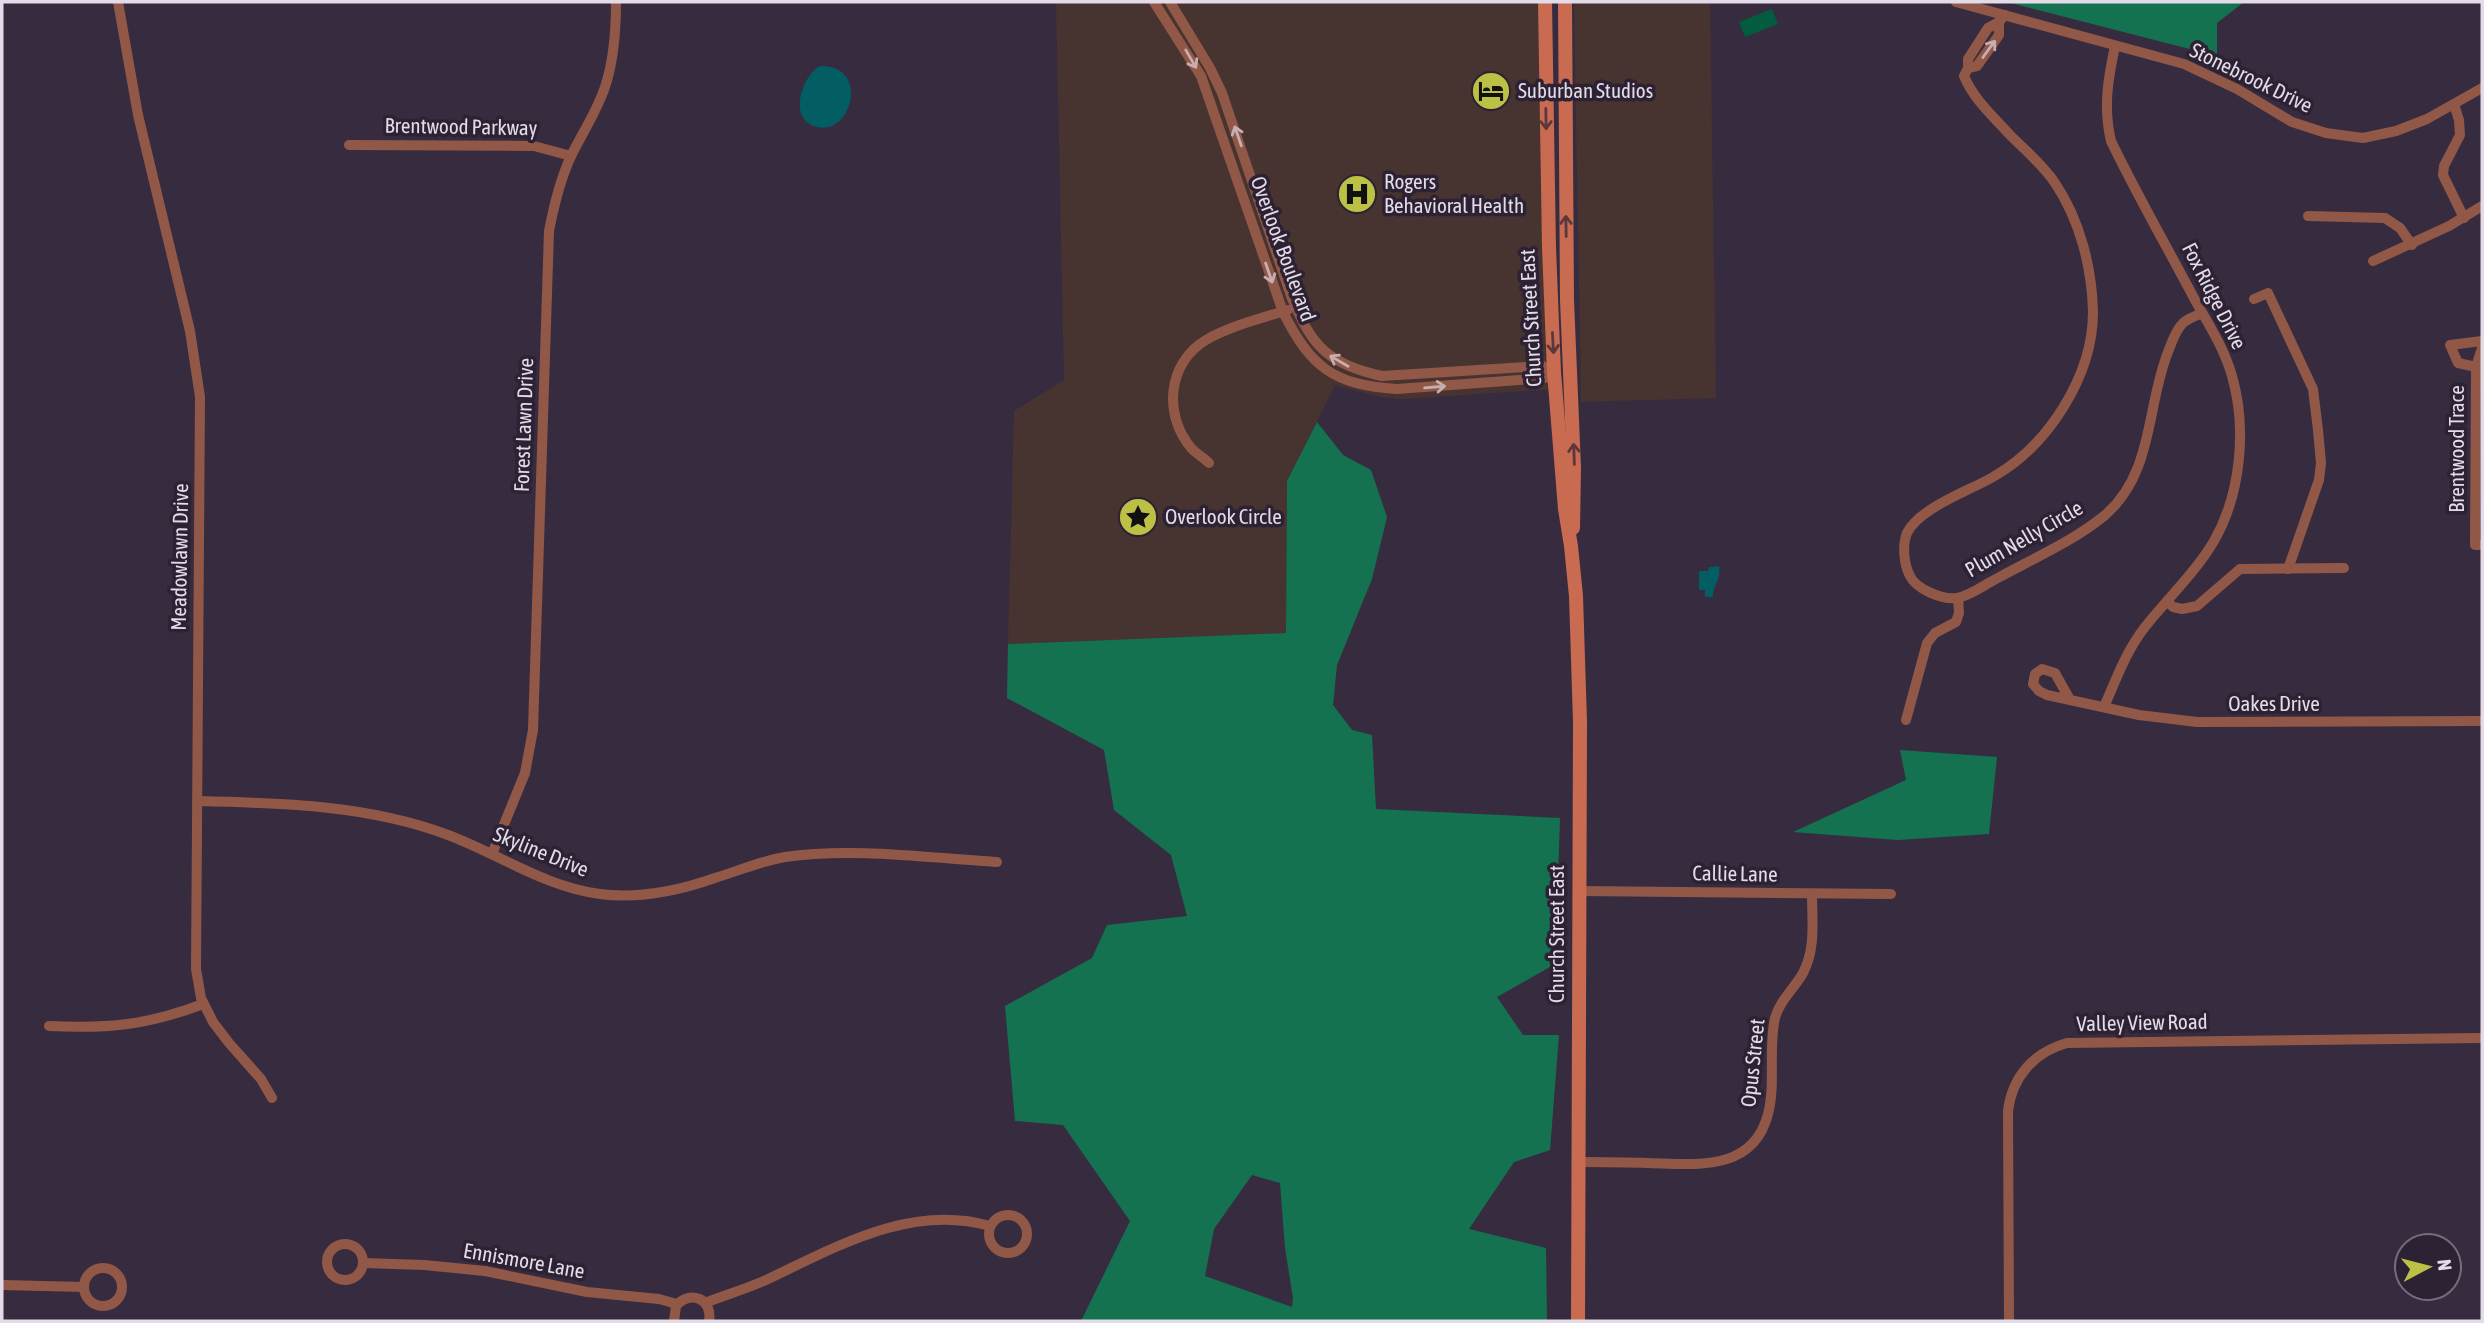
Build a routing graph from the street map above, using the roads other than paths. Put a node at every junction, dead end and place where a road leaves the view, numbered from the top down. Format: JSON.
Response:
{"nodes":[{"id":1,"x":118,"y":2,"type":"edge"},
{"id":2,"x":616,"y":2,"type":"edge"},
{"id":3,"x":1154,"y":2,"type":"edge"},
{"id":4,"x":1170,"y":2,"type":"edge"},
{"id":5,"x":1545,"y":2,"type":"edge"},
{"id":6,"x":1565,"y":2,"type":"edge"},
{"id":7,"x":1956,"y":2,"type":"edge"},
{"id":8,"x":2002,"y":19,"type":"junction"},
{"id":9,"x":2115,"y":46,"type":"junction"},
{"id":10,"x":2482,"y":88,"type":"edge"},
{"id":11,"x":2454,"y":104,"type":"junction"},
{"id":12,"x":349,"y":145,"type":"dead end"},
{"id":13,"x":571,"y":156,"type":"junction"},
{"id":14,"x":2482,"y":206,"type":"edge"},
{"id":15,"x":2308,"y":216,"type":"dead end"},
{"id":16,"x":2464,"y":218,"type":"junction"},
{"id":17,"x":2412,"y":245,"type":"junction"},
{"id":18,"x":2373,"y":261,"type":"dead end"},
{"id":19,"x":2254,"y":299,"type":"dead end"},
{"id":20,"x":1296,"y":308,"type":"junction"},
{"id":21,"x":1283,"y":312,"type":"junction"},
{"id":22,"x":2202,"y":313,"type":"junction"},
{"id":23,"x":2482,"y":341,"type":"edge"},
{"id":24,"x":2482,"y":348,"type":"edge"},
{"id":25,"x":2476,"y":367,"type":"junction"},
{"id":26,"x":1551,"y":372,"type":"junction"},
{"id":27,"x":1209,"y":463,"type":"dead end"},
{"id":28,"x":2482,"y":545,"type":"edge"},
{"id":29,"x":1572,"y":546,"type":"junction"},
{"id":30,"x":2344,"y":568,"type":"dead end"},
{"id":31,"x":2288,"y":569,"type":"junction"},
{"id":32,"x":1958,"y":598,"type":"junction"},
{"id":33,"x":2167,"y":601,"type":"junction"},
{"id":34,"x":2069,"y":698,"type":"dead end"},
{"id":35,"x":2104,"y":707,"type":"junction"},
{"id":36,"x":1906,"y":720,"type":"dead end"},
{"id":37,"x":2482,"y":721,"type":"edge"},
{"id":38,"x":197,"y":802,"type":"junction"},
{"id":39,"x":492,"y":854,"type":"junction"},
{"id":40,"x":997,"y":862,"type":"dead end"},
{"id":41,"x":1578,"y":891,"type":"junction"},
{"id":42,"x":1812,"y":894,"type":"junction"},
{"id":43,"x":1891,"y":894,"type":"dead end"},
{"id":44,"x":203,"y":1004,"type":"junction"},
{"id":45,"x":48,"y":1026,"type":"dead end"},
{"id":46,"x":2482,"y":1038,"type":"edge"},
{"id":47,"x":272,"y":1098,"type":"dead end"},
{"id":48,"x":1577,"y":1162,"type":"junction"},
{"id":49,"x":990,"y":1226,"type":"dead end"},
{"id":50,"x":363,"y":1262,"type":"dead end"},
{"id":51,"x":2,"y":1285,"type":"edge"},
{"id":52,"x":84,"y":1287,"type":"dead end"},
{"id":53,"x":705,"y":1303,"type":"junction"},
{"id":54,"x":677,"y":1304,"type":"junction"},
{"id":55,"x":674,"y":1321,"type":"edge"},
{"id":56,"x":709,"y":1321,"type":"edge"},
{"id":57,"x":1578,"y":1321,"type":"edge"},
{"id":58,"x":2009,"y":1321,"type":"edge"}],
"edges":[{"from":1,"to":38,"type":"street","name":"Meadowlawn Drive"},
{"from":2,"to":13,"type":"street","name":"Forest Lawn Drive"},
{"from":3,"to":21,"type":"street","name":"Overlook Boulevard","one_way":true},
{"from":20,"to":4,"type":"street","name":"Overlook Boulevard","one_way":true},
{"from":5,"to":26,"type":"main road","name":"Church Street East","one_way":true},
{"from":29,"to":6,"type":"main road","name":"Church Street East","one_way":true},
{"from":7,"to":8,"type":"street","name":"Stonebrook Drive"},
{"from":8,"to":9,"type":"street","name":"Stonebrook Drive"},
{"from":8,"to":32,"type":"street","name":"Plum Nelly Circle"},
{"from":9,"to":11,"type":"street","name":"Stonebrook Drive"},
{"from":9,"to":22,"type":"street","name":"Fox Ridge Drive"},
{"from":10,"to":11,"type":"street","name":"Stonebrook Drive"},
{"from":11,"to":16,"type":"street"},
{"from":12,"to":13,"type":"street","name":"Brentwood Parkway"},
{"from":13,"to":39,"type":"street","name":"Forest Lawn Drive"},
{"from":14,"to":16,"type":"street"},
{"from":15,"to":17,"type":"street"},
{"from":16,"to":17,"type":"street"},
{"from":17,"to":18,"type":"street"},
{"from":19,"to":31,"type":"street"},
{"from":20,"to":21,"type":"street"},
{"from":26,"to":20,"type":"street","name":"Overlook Boulevard","one_way":true},
{"from":21,"to":26,"type":"street","name":"Overlook Boulevard","one_way":true},
{"from":21,"to":27,"type":"street"},
{"from":22,"to":32,"type":"street","name":"Plum Nelly Circle"},
{"from":22,"to":33,"type":"street","name":"Fox Ridge Drive"},
{"from":23,"to":25,"type":"street"},
{"from":24,"to":25,"type":"street","name":"Brentwood Trace"},
{"from":25,"to":28,"type":"street","name":"Brentwood Trace"},
{"from":26,"to":29,"type":"main road","name":"Church Street East"},
{"from":29,"to":41,"type":"main road","name":"Church Street East"},
{"from":30,"to":31,"type":"street"},
{"from":31,"to":33,"type":"street"},
{"from":32,"to":36,"type":"street"},
{"from":33,"to":35,"type":"street","name":"Fox Ridge Drive"},
{"from":34,"to":35,"type":"street","name":"Oakes Drive"},
{"from":35,"to":37,"type":"street","name":"Oakes Drive"},
{"from":38,"to":39,"type":"street","name":"Skyline Drive"},
{"from":38,"to":44,"type":"street","name":"Meadowlawn Drive"},
{"from":39,"to":40,"type":"street","name":"Skyline Drive"},
{"from":41,"to":42,"type":"street","name":"Callie Lane"},
{"from":41,"to":48,"type":"main road","name":"Church Street East"},
{"from":42,"to":43,"type":"street","name":"Callie Lane"},
{"from":42,"to":48,"type":"street","name":"Opus Street"},
{"from":44,"to":45,"type":"street"},
{"from":44,"to":47,"type":"street","name":"Meadowlawn Drive"},
{"from":46,"to":58,"type":"street","name":"Valley View Road"},
{"from":48,"to":57,"type":"main road","name":"Church Street East"},
{"from":49,"to":53,"type":"street"},
{"from":50,"to":54,"type":"street","name":"Ennismore Lane"},
{"from":51,"to":52,"type":"street"},
{"from":53,"to":54,"type":"street","name":"Ennismore Lane"},
{"from":53,"to":56,"type":"street"},
{"from":54,"to":55,"type":"street"}]}
